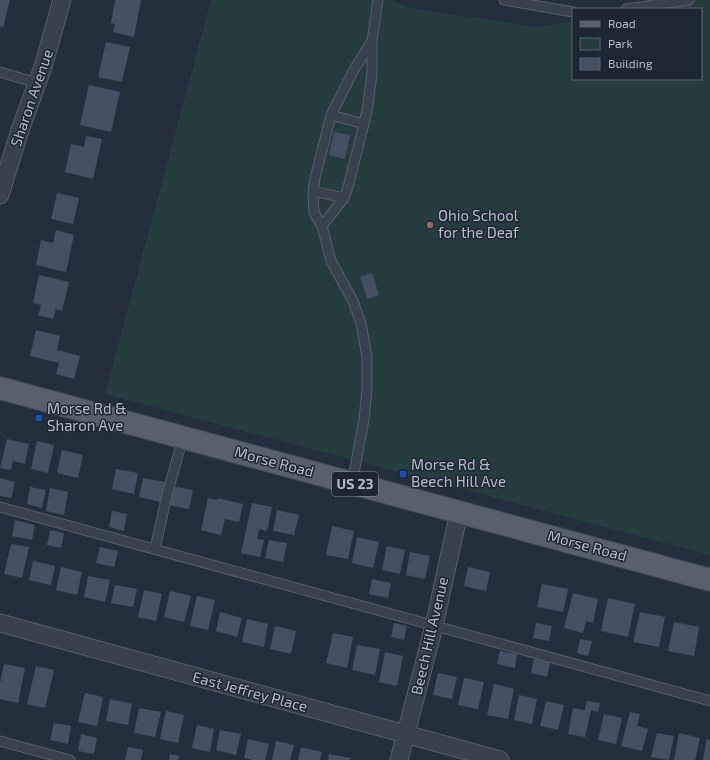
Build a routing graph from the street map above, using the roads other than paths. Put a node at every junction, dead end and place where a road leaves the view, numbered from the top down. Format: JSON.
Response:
{"nodes":[{"id":1,"x":62,"y":0,"type":"edge"},
{"id":2,"x":378,"y":0,"type":"edge"},
{"id":3,"x":504,"y":0,"type":"edge"},
{"id":4,"x":689,"y":0,"type":"edge"},
{"id":5,"x":523,"y":2,"type":"edge"},
{"id":6,"x":633,"y":8,"type":"edge"},
{"id":7,"x":572,"y":12,"type":"edge"},
{"id":8,"x":372,"y":41,"type":"junction"},
{"id":9,"x":0,"y":72,"type":"edge"},
{"id":10,"x":37,"y":83,"type":"junction"},
{"id":11,"x":332,"y":114,"type":"junction"},
{"id":12,"x":364,"y":124,"type":"junction"},
{"id":13,"x":313,"y":191,"type":"junction"},
{"id":14,"x":0,"y":195,"type":"edge"},
{"id":15,"x":344,"y":198,"type":"junction"},
{"id":16,"x":322,"y":226,"type":"junction"},
{"id":17,"x":0,"y":388,"type":"edge"},
{"id":18,"x":183,"y":438,"type":"junction"},
{"id":19,"x":352,"y":484,"type":"junction"},
{"id":20,"x":0,"y":507,"type":"edge"},
{"id":21,"x":459,"y":512,"type":"junction"},
{"id":22,"x":155,"y":549,"type":"junction"},
{"id":23,"x":710,"y":580,"type":"edge"},
{"id":24,"x":0,"y":623,"type":"edge"},
{"id":25,"x":434,"y":626,"type":"junction"},
{"id":26,"x":710,"y":701,"type":"edge"},
{"id":27,"x":406,"y":735,"type":"junction"},
{"id":28,"x":0,"y":741,"type":"edge"},
{"id":29,"x":70,"y":760,"type":"edge"},
{"id":30,"x":399,"y":760,"type":"edge"},
{"id":31,"x":500,"y":760,"type":"edge"}],
"edges":[{"from":1,"to":10,"type":"street","name":"Sharon Avenue"},
{"from":2,"to":8,"type":"lane"},
{"from":3,"to":5,"type":"lane"},
{"from":4,"to":6,"type":"lane"},
{"from":5,"to":7,"type":"lane"},
{"from":8,"to":11,"type":"lane"},
{"from":8,"to":12,"type":"lane"},
{"from":9,"to":10,"type":"lane"},
{"from":10,"to":14,"type":"street","name":"Sharon Avenue"},
{"from":11,"to":12,"type":"lane"},
{"from":11,"to":13,"type":"lane"},
{"from":12,"to":15,"type":"lane"},
{"from":13,"to":15,"type":"lane"},
{"from":13,"to":16,"type":"lane"},
{"from":15,"to":16,"type":"lane"},
{"from":16,"to":19,"type":"lane"},
{"from":17,"to":18,"type":"main road","name":"Morse Road","number":"US 23"},
{"from":18,"to":19,"type":"main road","name":"Morse Road","number":"US 23"},
{"from":18,"to":22,"type":"lane"},
{"from":19,"to":21,"type":"main road","name":"Morse Road","number":"US 23"},
{"from":20,"to":22,"type":"lane"},
{"from":21,"to":23,"type":"main road","name":"Morse Road","number":"US 23"},
{"from":21,"to":25,"type":"street","name":"Beech Hill Avenue"},
{"from":22,"to":25,"type":"lane"},
{"from":24,"to":27,"type":"street","name":"East Jeffrey Place"},
{"from":25,"to":26,"type":"lane"},
{"from":25,"to":27,"type":"street","name":"Beech Hill Avenue"},
{"from":27,"to":30,"type":"street","name":"Beech Hill Avenue"},
{"from":27,"to":31,"type":"street","name":"East Jeffrey Place"},
{"from":28,"to":29,"type":"lane"}]}
